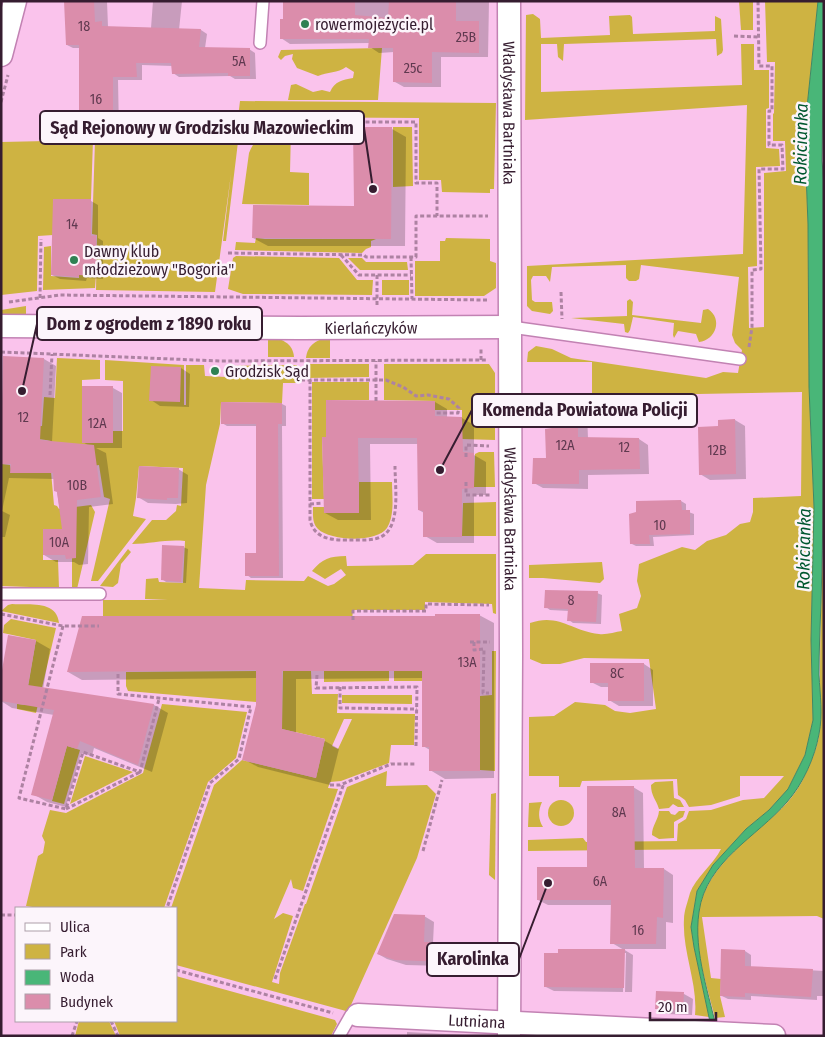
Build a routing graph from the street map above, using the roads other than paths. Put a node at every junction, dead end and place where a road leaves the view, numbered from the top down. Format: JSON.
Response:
{"nodes":[{"id":1,"x":15,"y":1,"type":"edge"},
{"id":2,"x":263,"y":1,"type":"edge"},
{"id":3,"x":509,"y":1,"type":"edge"},
{"id":4,"x":260,"y":43,"type":"dead end"},
{"id":5,"x":1,"y":55,"type":"edge"},
{"id":6,"x":1,"y":326,"type":"edge"},
{"id":7,"x":511,"y":327,"type":"junction"},
{"id":8,"x":740,"y":359,"type":"dead end"},
{"id":9,"x":1,"y":594,"type":"edge"},
{"id":10,"x":100,"y":594,"type":"dead end"},
{"id":11,"x":354,"y":1015,"type":"joint"},
{"id":12,"x":509,"y":1029,"type":"edge"},
{"id":13,"x":339,"y":1036,"type":"edge"},
{"id":14,"x":774,"y":1036,"type":"edge"}],
"edges":[{"from":1,"to":5,"type":"street"},
{"from":2,"to":4,"type":"lane"},
{"from":3,"to":7,"type":"street","name":"Władysława Bartniaka"},
{"from":6,"to":7,"type":"street","name":"Kierlańczyków"},
{"from":7,"to":8,"type":"lane","name":"Kierlańczyków"},
{"from":7,"to":12,"type":"street","name":"Władysława Bartniaka"},
{"from":9,"to":10,"type":"lane"},
{"from":11,"to":12,"type":"street","name":"Lutniana"},
{"from":11,"to":13,"type":"lane"},
{"from":12,"to":14,"type":"street","name":"Lutniana"}]}
